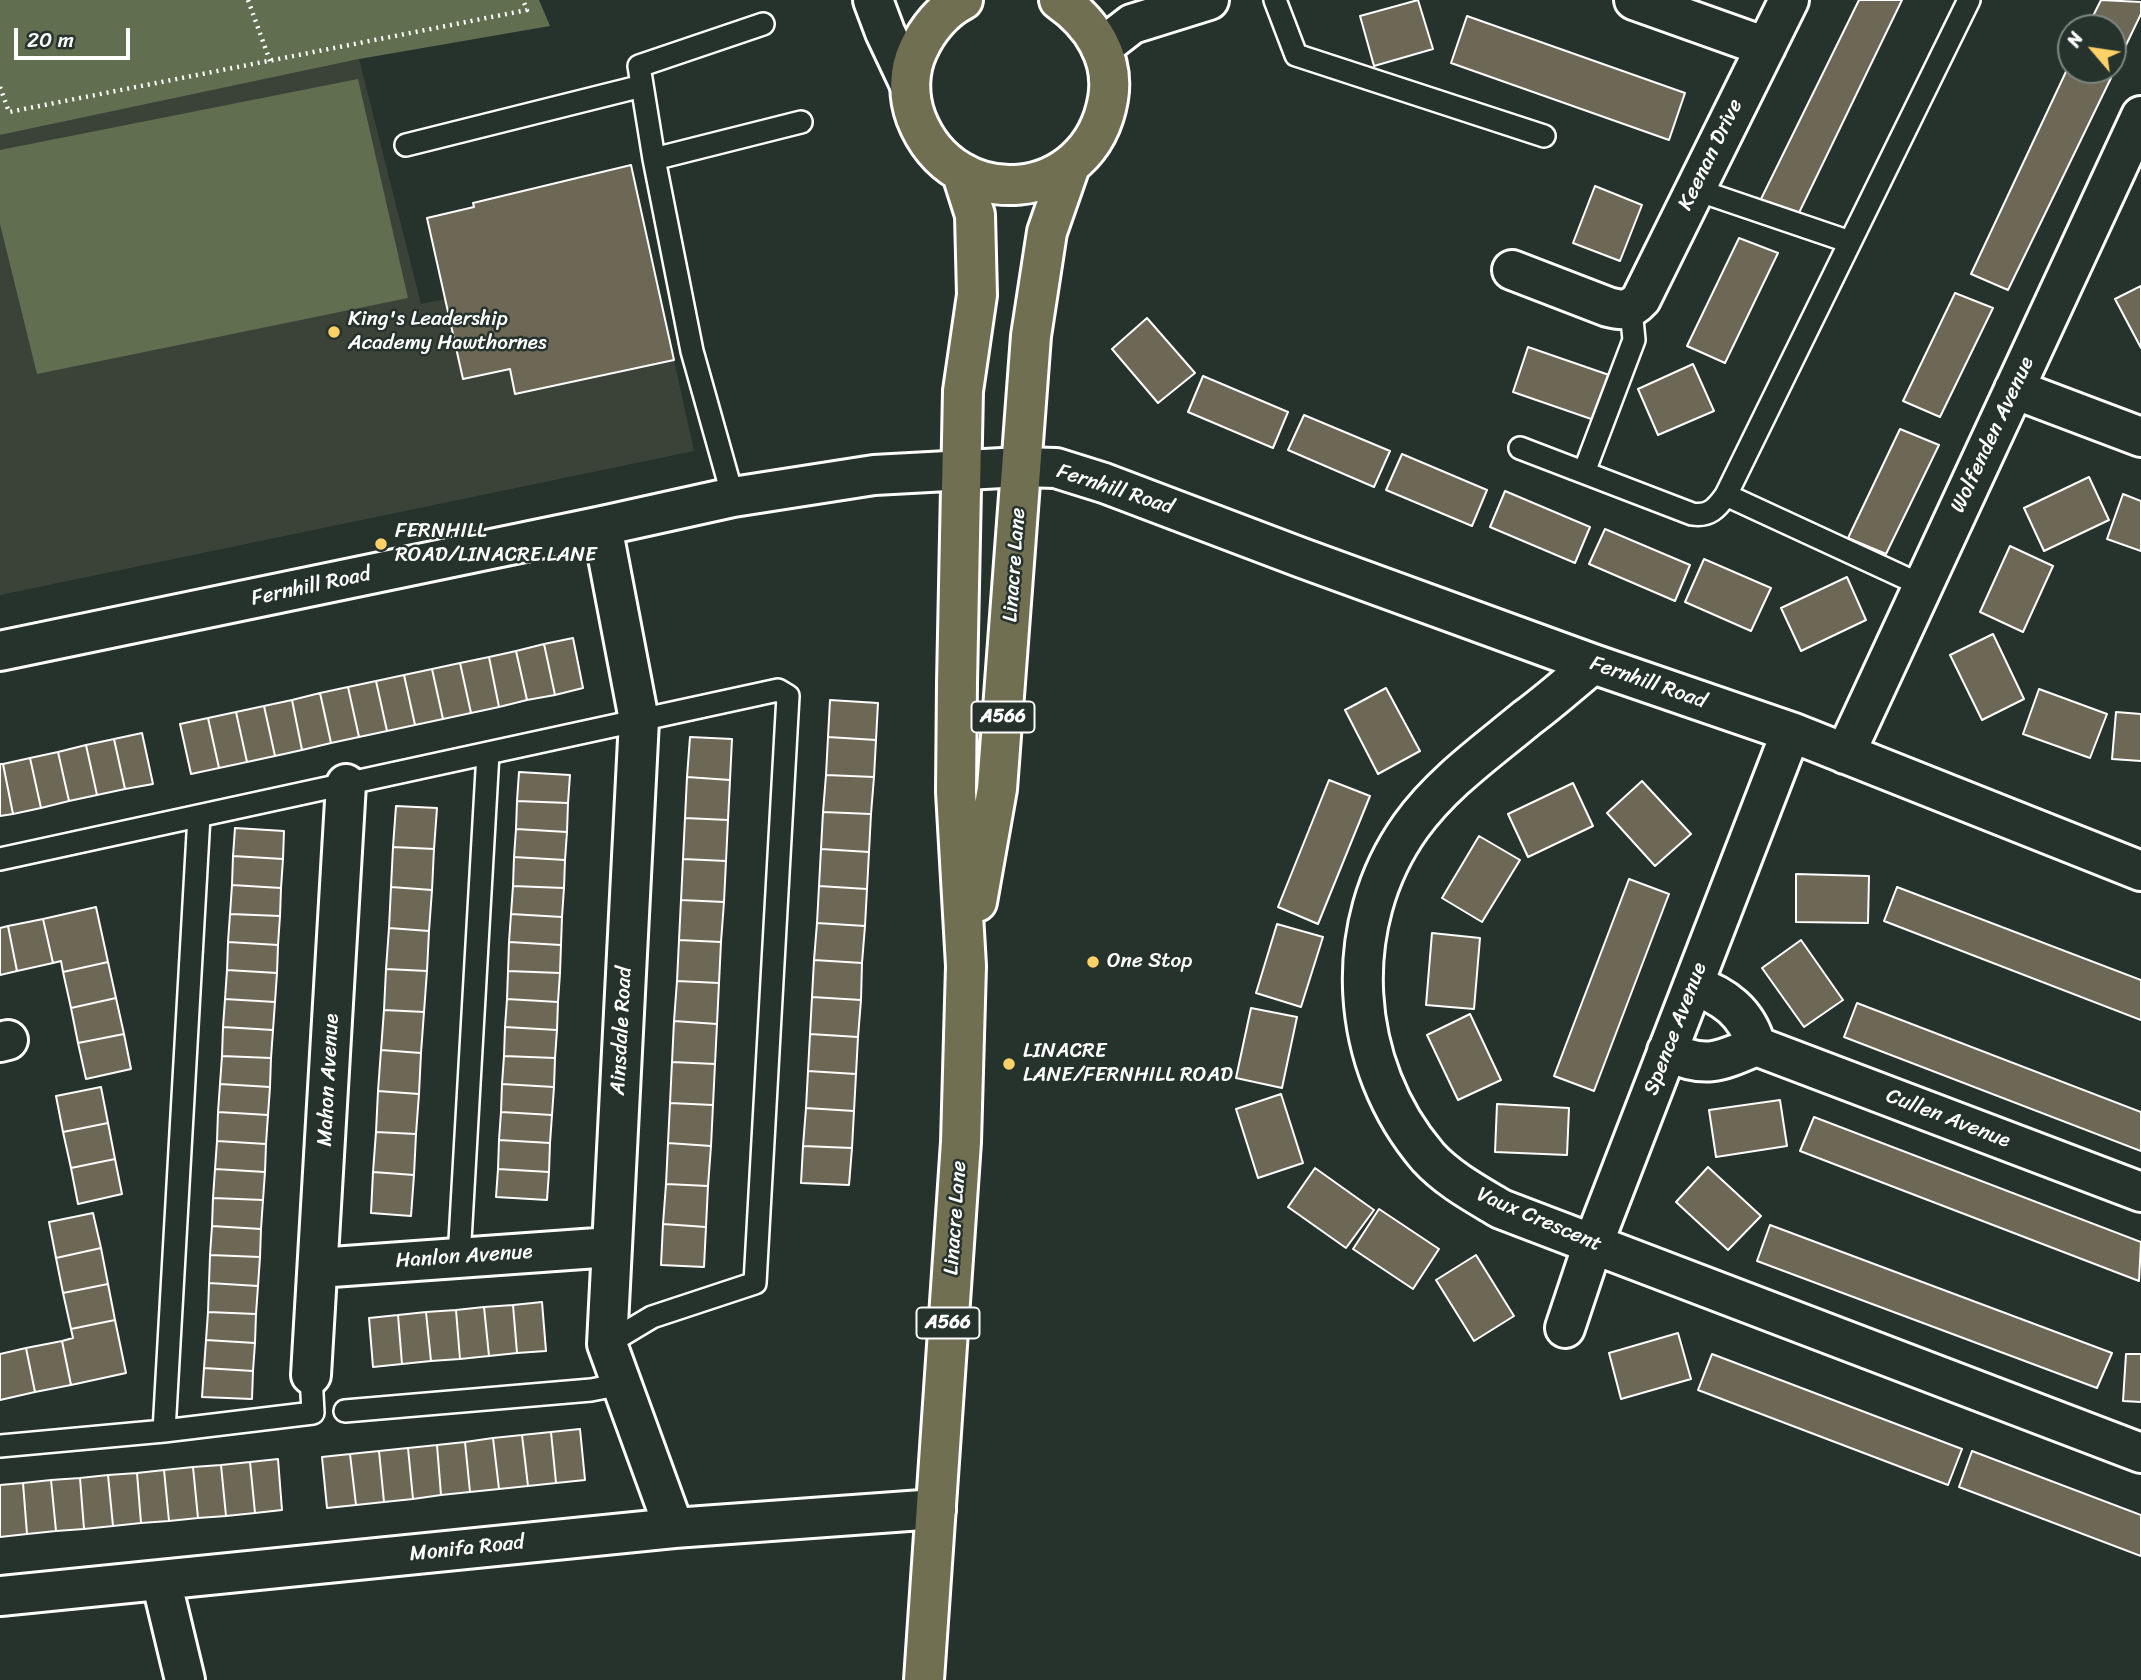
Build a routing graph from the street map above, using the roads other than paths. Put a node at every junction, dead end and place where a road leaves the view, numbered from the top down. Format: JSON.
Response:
{"nodes":[{"id":1,"x":873,"y":0,"type":"edge"},
{"id":2,"x":963,"y":0,"type":"edge"},
{"id":3,"x":1059,"y":0,"type":"edge"},
{"id":4,"x":1095,"y":0,"type":"edge"},
{"id":5,"x":1209,"y":0,"type":"edge"},
{"id":6,"x":1275,"y":0,"type":"edge"},
{"id":7,"x":1634,"y":0,"type":"edge"},
{"id":8,"x":1788,"y":0,"type":"edge"},
{"id":9,"x":1969,"y":0,"type":"edge"},
{"id":10,"x":763,"y":24,"type":"dead end"},
{"id":11,"x":1099,"y":44,"type":"junction"},
{"id":12,"x":1766,"y":47,"type":"junction"},
{"id":13,"x":910,"y":85,"type":"junction"},
{"id":14,"x":642,"y":86,"type":"junction"},
{"id":15,"x":2141,"y":116,"type":"edge"},
{"id":16,"x":801,"y":122,"type":"dead end"},
{"id":17,"x":1545,"y":136,"type":"dead end"},
{"id":18,"x":407,"y":145,"type":"dead end"},
{"id":19,"x":654,"y":159,"type":"junction"},
{"id":20,"x":1070,"y":166,"type":"junction"},
{"id":21,"x":962,"y":174,"type":"junction"},
{"id":22,"x":1694,"y":189,"type":"junction"},
{"id":23,"x":1850,"y":242,"type":"junction"},
{"id":24,"x":1512,"y":270,"type":"dead end"},
{"id":25,"x":1631,"y":309,"type":"junction"},
{"id":26,"x":2014,"y":388,"type":"junction"},
{"id":27,"x":2141,"y":437,"type":"edge"},
{"id":28,"x":1520,"y":448,"type":"dead end"},
{"id":29,"x":1021,"y":467,"type":"junction"},
{"id":30,"x":961,"y":471,"type":"junction"},
{"id":31,"x":1584,"y":472,"type":"junction"},
{"id":32,"x":1726,"y":495,"type":"junction"},
{"id":33,"x":733,"y":497,"type":"junction"},
{"id":34,"x":602,"y":526,"type":"junction"},
{"id":35,"x":1923,"y":586,"type":"junction"},
{"id":36,"x":0,"y":651,"type":"edge"},
{"id":37,"x":1593,"y":664,"type":"junction"},
{"id":38,"x":639,"y":720,"type":"junction"},
{"id":39,"x":1791,"y":732,"type":"junction"},
{"id":40,"x":488,"y":754,"type":"junction"},
{"id":41,"x":1845,"y":754,"type":"junction"},
{"id":42,"x":346,"y":784,"type":"junction"},
{"id":43,"x":199,"y":816,"type":"junction"},
{"id":44,"x":0,"y":859,"type":"edge"},
{"id":45,"x":2141,"y":871,"type":"edge"},
{"id":46,"x":966,"y":965,"type":"junction"},
{"id":47,"x":1693,"y":985,"type":"junction"},
{"id":48,"x":1756,"y":1046,"type":"junction"},
{"id":49,"x":1667,"y":1051,"type":"junction"},
{"id":50,"x":2141,"y":1192,"type":"edge"},
{"id":51,"x":1593,"y":1244,"type":"junction"},
{"id":52,"x":611,"y":1247,"type":"junction"},
{"id":53,"x":459,"y":1258,"type":"junction"},
{"id":54,"x":318,"y":1268,"type":"junction"},
{"id":55,"x":1565,"y":1328,"type":"dead end"},
{"id":56,"x":607,"y":1344,"type":"junction"},
{"id":57,"x":311,"y":1376,"type":"joint"},
{"id":58,"x":622,"y":1384,"type":"junction"},
{"id":59,"x":345,"y":1411,"type":"dead end"},
{"id":60,"x":164,"y":1431,"type":"junction"},
{"id":61,"x":0,"y":1446,"type":"edge"},
{"id":62,"x":2141,"y":1453,"type":"edge"},
{"id":63,"x":936,"y":1509,"type":"junction"},
{"id":64,"x":674,"y":1528,"type":"junction"},
{"id":65,"x":161,"y":1580,"type":"junction"},
{"id":66,"x":0,"y":1596,"type":"edge"},
{"id":67,"x":185,"y":1680,"type":"edge"},
{"id":68,"x":923,"y":1680,"type":"edge"}],
"edges":[{"from":1,"to":13,"type":"street"},
{"from":2,"to":13,"type":"main road"},
{"from":3,"to":11,"type":"main road"},
{"from":4,"to":11,"type":"main road"},
{"from":5,"to":11,"type":"street"},
{"from":6,"to":17,"type":"lane"},
{"from":7,"to":12,"type":"street"},
{"from":8,"to":12,"type":"street","name":"Keenan Drive"},
{"from":9,"to":23,"type":"lane"},
{"from":10,"to":14,"type":"lane"},
{"from":11,"to":20,"type":"main road"},
{"from":12,"to":22,"type":"street","name":"Keenan Drive"},
{"from":13,"to":21,"type":"main road"},
{"from":14,"to":18,"type":"lane"},
{"from":14,"to":19,"type":"lane"},
{"from":15,"to":26,"type":"street","name":"Wolfenden Avenue"},
{"from":16,"to":19,"type":"lane"},
{"from":19,"to":33,"type":"lane"},
{"from":20,"to":21,"type":"main road"},
{"from":20,"to":29,"type":"main road","name":"Linacre Lane","number":"A566"},
{"from":21,"to":30,"type":"main road","name":"Linacre Lane","number":"A566"},
{"from":22,"to":23,"type":"lane"},
{"from":22,"to":25,"type":"street","name":"Keenan Drive"},
{"from":23,"to":32,"type":"lane"},
{"from":24,"to":25,"type":"street"},
{"from":25,"to":31,"type":"lane"},
{"from":26,"to":27,"type":"street"},
{"from":26,"to":35,"type":"street","name":"Wolfenden Avenue"},
{"from":28,"to":31,"type":"lane"},
{"from":29,"to":30,"type":"street","name":"Fernhill Road"},
{"from":29,"to":37,"type":"street","name":"Fernhill Road"},
{"from":29,"to":46,"type":"main road","name":"Linacre Lane","number":"A566"},
{"from":30,"to":33,"type":"street","name":"Fernhill Road"},
{"from":30,"to":46,"type":"main road","name":"Linacre Lane","number":"A566"},
{"from":31,"to":32,"type":"lane"},
{"from":32,"to":35,"type":"lane"},
{"from":33,"to":34,"type":"street","name":"Fernhill Road"},
{"from":34,"to":36,"type":"street","name":"Fernhill Road"},
{"from":34,"to":38,"type":"street","name":"Ainsdale Road"},
{"from":35,"to":41,"type":"street","name":"Wolfenden Avenue"},
{"from":37,"to":39,"type":"street","name":"Fernhill Road"},
{"from":37,"to":51,"type":"street","name":"Vaux Crescent"},
{"from":38,"to":40,"type":"lane"},
{"from":38,"to":52,"type":"street","name":"Ainsdale Road"},
{"from":38,"to":56,"type":"lane"},
{"from":39,"to":41,"type":"street","name":"Fernhill Road"},
{"from":39,"to":47,"type":"street","name":"Spence Avenue"},
{"from":40,"to":42,"type":"lane"},
{"from":40,"to":53,"type":"lane"},
{"from":41,"to":45,"type":"street","name":"Fernhill Road"},
{"from":42,"to":43,"type":"lane"},
{"from":42,"to":54,"type":"street","name":"Mahon Avenue"},
{"from":43,"to":44,"type":"lane"},
{"from":43,"to":60,"type":"lane"},
{"from":46,"to":63,"type":"main road","name":"Linacre Lane","number":"A566"},
{"from":47,"to":48,"type":"street"},
{"from":47,"to":49,"type":"street","name":"Spence Avenue"},
{"from":48,"to":49,"type":"street"},
{"from":48,"to":50,"type":"street","name":"Cullen Avenue"},
{"from":49,"to":51,"type":"street","name":"Spence Avenue"},
{"from":51,"to":55,"type":"street","name":"Spence Avenue"},
{"from":51,"to":62,"type":"street","name":"Vaux Crescent"},
{"from":52,"to":53,"type":"street","name":"Hanlon Avenue"},
{"from":52,"to":56,"type":"street","name":"Ainsdale Road"},
{"from":53,"to":54,"type":"street","name":"Hanlon Avenue"},
{"from":54,"to":57,"type":"street","name":"Mahon Avenue"},
{"from":56,"to":58,"type":"street","name":"Ainsdale Road"},
{"from":57,"to":60,"type":"lane"},
{"from":58,"to":59,"type":"lane"},
{"from":58,"to":64,"type":"street","name":"Ainsdale Road"},
{"from":60,"to":61,"type":"lane"},
{"from":63,"to":64,"type":"street","name":"Monifa Road"},
{"from":63,"to":68,"type":"main road","name":"Linacre Lane","number":"A566"},
{"from":64,"to":65,"type":"street","name":"Monifa Road"},
{"from":65,"to":66,"type":"street","name":"Monifa Road"},
{"from":65,"to":67,"type":"street"}]}
